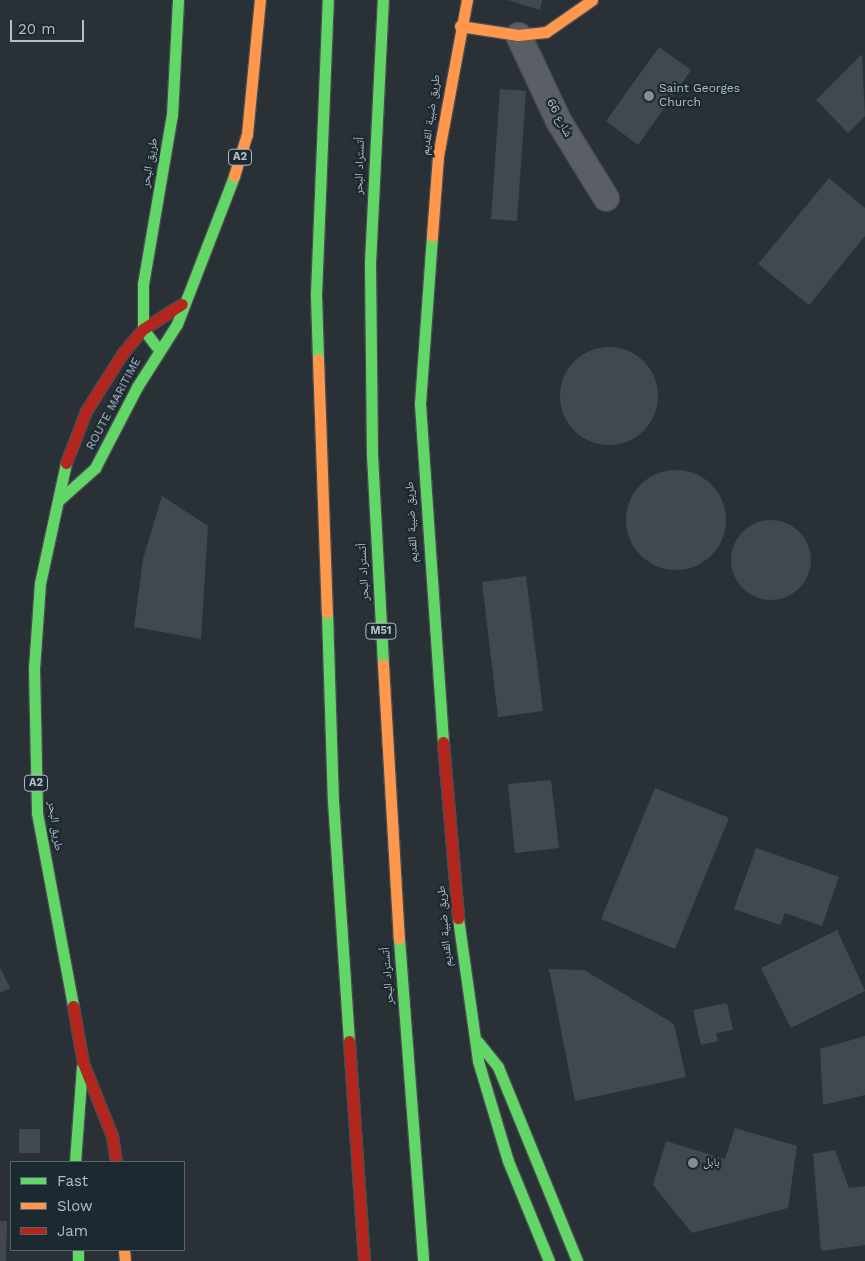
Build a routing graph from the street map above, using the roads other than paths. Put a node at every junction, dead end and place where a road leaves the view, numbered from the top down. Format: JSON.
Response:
{"nodes":[{"id":1,"x":178,"y":0,"type":"edge"},
{"id":2,"x":260,"y":0,"type":"edge"},
{"id":3,"x":328,"y":0,"type":"edge"},
{"id":4,"x":383,"y":0,"type":"edge"},
{"id":5,"x":467,"y":0,"type":"edge"},
{"id":6,"x":592,"y":0,"type":"edge"},
{"id":7,"x":460,"y":26,"type":"junction"},
{"id":8,"x":518,"y":35,"type":"junction"},
{"id":9,"x":606,"y":198,"type":"dead end"},
{"id":10,"x":182,"y":304,"type":"junction"},
{"id":11,"x":143,"y":329,"type":"junction"},
{"id":12,"x":159,"y":350,"type":"junction"},
{"id":13,"x":86,"y":411,"type":"junction"},
{"id":14,"x":120,"y":424,"type":"junction"},
{"id":15,"x":58,"y":501,"type":"junction"},
{"id":16,"x":478,"y":1042,"type":"junction"},
{"id":17,"x":82,"y":1063,"type":"junction"},
{"id":18,"x":75,"y":1161,"type":"edge"},
{"id":19,"x":116,"y":1161,"type":"edge"},
{"id":20,"x":364,"y":1261,"type":"edge"},
{"id":21,"x":423,"y":1261,"type":"edge"},
{"id":22,"x":549,"y":1261,"type":"edge"},
{"id":23,"x":577,"y":1261,"type":"edge"}],
"edges":[{"from":1,"to":11,"type":"main road","name":"طريق البحر"},
{"from":2,"to":10,"type":"main road","number":"A2"},
{"from":3,"to":20,"type":"main road"},
{"from":4,"to":21,"type":"main road","name":"أتستراد البحر","number":"M51"},
{"from":5,"to":7,"type":"main road","name":"طريق ضبية القديم"},
{"from":6,"to":8,"type":"main road"},
{"from":7,"to":8,"type":"main road"},
{"from":7,"to":16,"type":"main road","name":"طريق ضبية القديم"},
{"from":8,"to":9,"type":"street","name":"شارع 66"},
{"from":10,"to":11,"type":"main road","number":"A2"},
{"from":10,"to":12,"type":"main road","number":"A2"},
{"from":11,"to":12,"type":"main road"},
{"from":11,"to":13,"type":"main road","name":"ROUTE MARITIME","number":"A2"},
{"from":12,"to":14,"type":"main road","name":"ROUTE MARITIME","number":"A2"},
{"from":13,"to":14,"type":"main road"},
{"from":13,"to":15,"type":"main road","name":"ROUTE MARITIME","number":"A2"},
{"from":14,"to":15,"type":"main road","name":"ROUTE MARITIME","number":"A2"},
{"from":15,"to":17,"type":"main road","name":"طريق البحر","number":"A2"},
{"from":16,"to":22,"type":"main road","name":"طريق ضبية القديم"},
{"from":16,"to":23,"type":"main road","name":"طريق ضبية القديم"},
{"from":17,"to":18,"type":"main road","name":"طريق البحر","number":"A2"},
{"from":17,"to":19,"type":"main road","name":"طريق البحر","number":"A2"}]}
